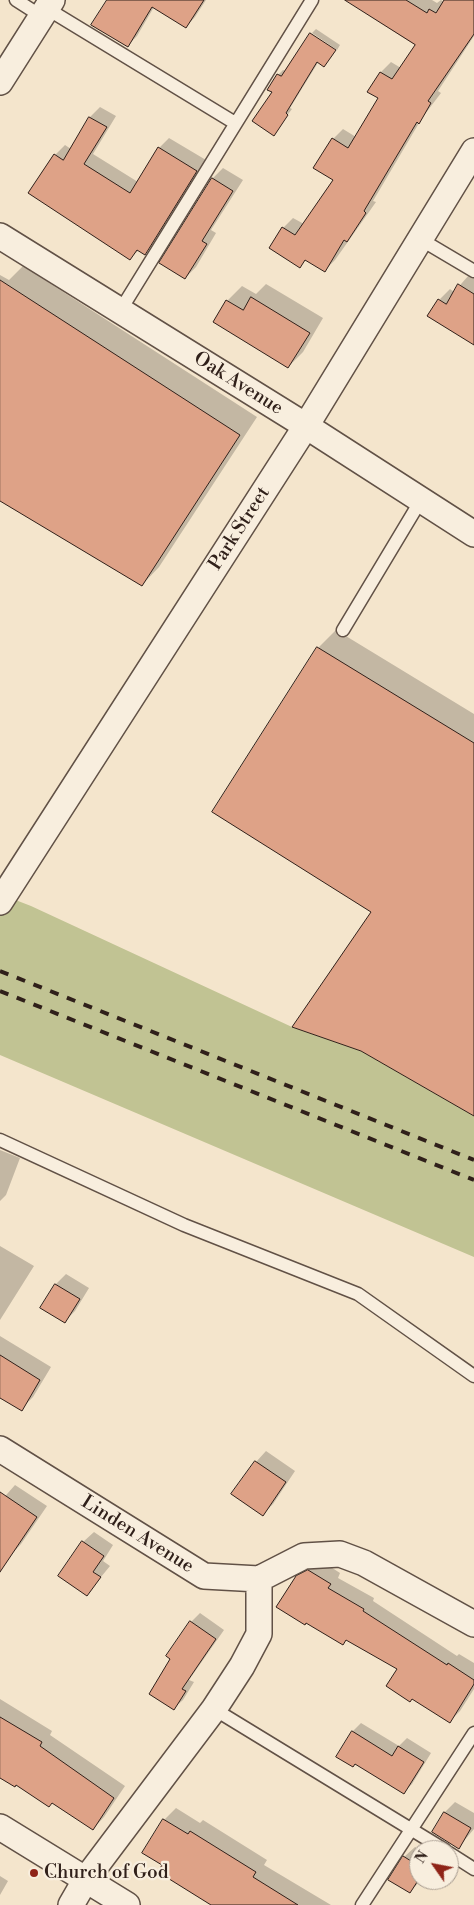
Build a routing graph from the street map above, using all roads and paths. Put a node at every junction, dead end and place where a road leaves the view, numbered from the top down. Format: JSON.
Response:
{"nodes":[{"id":1,"x":16,"y":0,"type":"edge"},
{"id":2,"x":312,"y":0,"type":"edge"},
{"id":3,"x":46,"y":8,"type":"edge"},
{"id":4,"x":0,"y":82,"type":"edge"},
{"id":5,"x":235,"y":123,"type":"junction"},
{"id":6,"x":474,"y":151,"type":"edge"},
{"id":7,"x":0,"y":236,"type":"edge"},
{"id":8,"x":420,"y":239,"type":"junction"},
{"id":9,"x":474,"y":271,"type":"edge"},
{"id":10,"x":120,"y":311,"type":"junction"},
{"id":11,"x":306,"y":426,"type":"junction"},
{"id":12,"x":421,"y":500,"type":"junction"},
{"id":13,"x":474,"y":534,"type":"edge"},
{"id":14,"x":342,"y":630,"type":"dead end"},
{"id":15,"x":2,"y":899,"type":"edge"},
{"id":16,"x":0,"y":1140,"type":"edge"},
{"id":17,"x":474,"y":1376,"type":"edge"},
{"id":18,"x":0,"y":1449,"type":"edge"},
{"id":19,"x":259,"y":1579,"type":"junction"},
{"id":20,"x":474,"y":1624,"type":"edge"},
{"id":21,"x":214,"y":1709,"type":"junction"},
{"id":22,"x":474,"y":1733,"type":"edge"},
{"id":23,"x":0,"y":1827,"type":"edge"},
{"id":24,"x":412,"y":1830,"type":"junction"},
{"id":25,"x":428,"y":1840,"type":"edge"},
{"id":26,"x":459,"y":1859,"type":"edge"},
{"id":27,"x":474,"y":1869,"type":"edge"},
{"id":28,"x":86,"y":1879,"type":"junction"},
{"id":29,"x":71,"y":1905,"type":"edge"},
{"id":30,"x":127,"y":1905,"type":"edge"},
{"id":31,"x":362,"y":1905,"type":"edge"}],
"edges":[{"from":1,"to":3,"type":"lane"},
{"from":2,"to":5,"type":"lane"},
{"from":3,"to":4,"type":"street"},
{"from":3,"to":5,"type":"lane"},
{"from":5,"to":10,"type":"lane"},
{"from":6,"to":8,"type":"street","name":"Park Street"},
{"from":7,"to":10,"type":"street","name":"Oak Avenue"},
{"from":8,"to":9,"type":"lane"},
{"from":8,"to":11,"type":"street","name":"Park Street"},
{"from":10,"to":11,"type":"street","name":"Oak Avenue"},
{"from":11,"to":12,"type":"street","name":"Oak Avenue"},
{"from":11,"to":15,"type":"street","name":"Park Street"},
{"from":12,"to":13,"type":"street","name":"Oak Avenue"},
{"from":12,"to":14,"type":"lane"},
{"from":16,"to":17,"type":"lane"},
{"from":18,"to":19,"type":"street","name":"Linden Avenue"},
{"from":19,"to":20,"type":"street"},
{"from":19,"to":21,"type":"street"},
{"from":21,"to":24,"type":"lane"},
{"from":21,"to":28,"type":"street"},
{"from":22,"to":24,"type":"lane"},
{"from":23,"to":28,"type":"street"},
{"from":24,"to":25,"type":"lane"},
{"from":24,"to":31,"type":"lane"},
{"from":26,"to":27,"type":"lane"},
{"from":28,"to":29,"type":"street"},
{"from":28,"to":30,"type":"street"}]}
